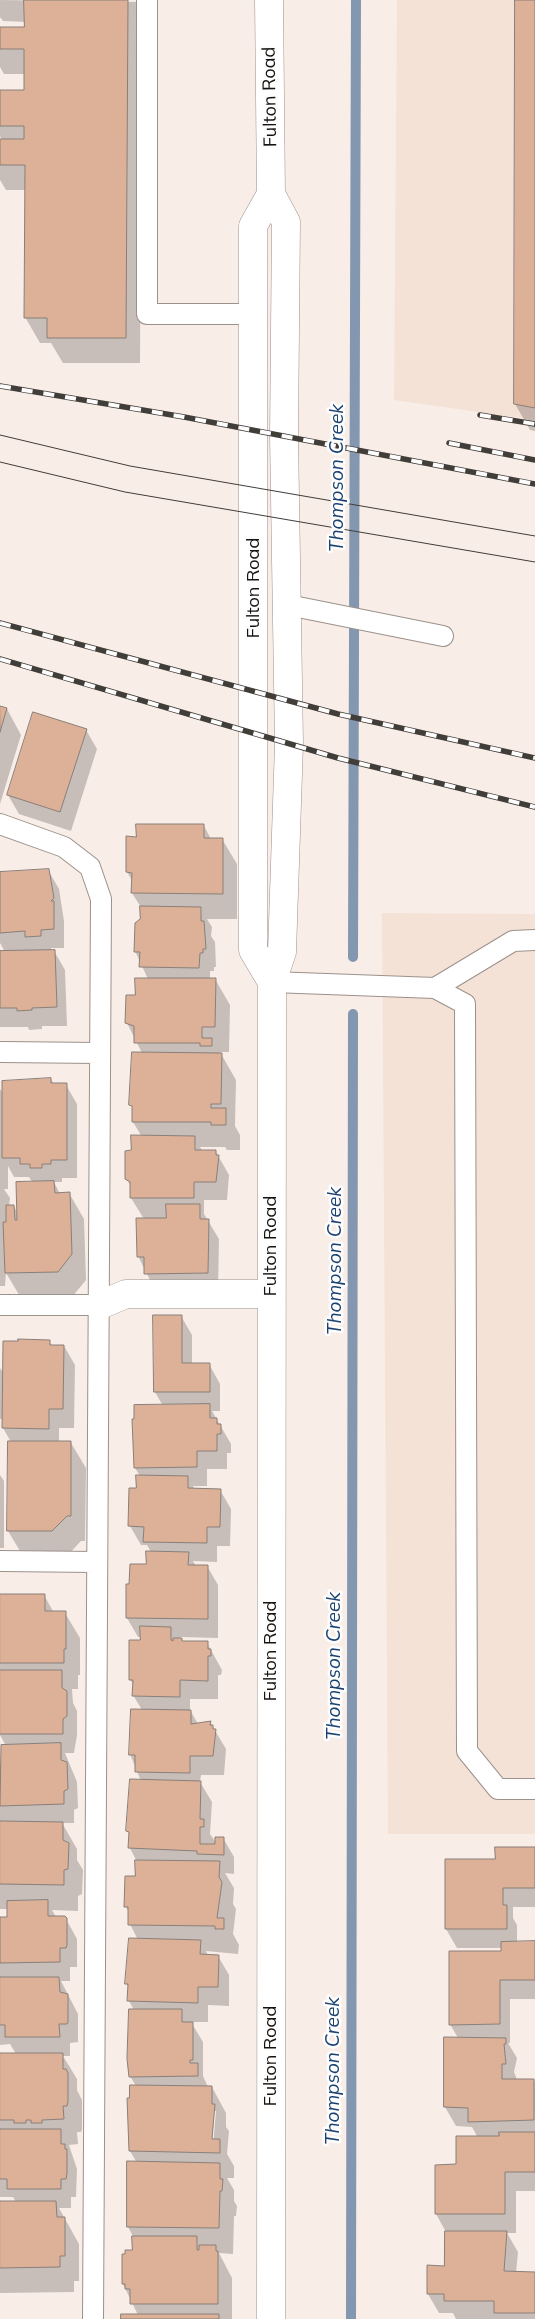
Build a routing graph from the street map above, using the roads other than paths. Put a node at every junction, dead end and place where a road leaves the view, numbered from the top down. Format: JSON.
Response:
{"nodes":[{"id":1,"x":147,"y":0,"type":"edge"},
{"id":2,"x":269,"y":0,"type":"edge"},
{"id":3,"x":271,"y":194,"type":"junction"},
{"id":4,"x":252,"y":314,"type":"junction"},
{"id":5,"x":300,"y":608,"type":"junction"},
{"id":6,"x":443,"y":636,"type":"dead end"},
{"id":7,"x":0,"y":824,"type":"edge"},
{"id":8,"x":535,"y":940,"type":"edge"},
{"id":9,"x":272,"y":982,"type":"junction"},
{"id":10,"x":435,"y":988,"type":"junction"},
{"id":11,"x":0,"y":1052,"type":"edge"},
{"id":12,"x":100,"y":1053,"type":"junction"},
{"id":13,"x":271,"y":1294,"type":"junction"},
{"id":14,"x":0,"y":1305,"type":"edge"},
{"id":15,"x":100,"y":1305,"type":"junction"},
{"id":16,"x":0,"y":1561,"type":"edge"},
{"id":17,"x":96,"y":1562,"type":"junction"},
{"id":18,"x":535,"y":1789,"type":"edge"},
{"id":19,"x":93,"y":2319,"type":"edge"},
{"id":20,"x":270,"y":2319,"type":"edge"}],
"edges":[{"from":1,"to":4,"type":"lane"},
{"from":2,"to":3,"type":"street","name":"Fulton Road"},
{"from":3,"to":4,"type":"street","name":"Fulton Road"},
{"from":3,"to":5,"type":"street","name":"Fulton Road"},
{"from":4,"to":9,"type":"street","name":"Fulton Road"},
{"from":5,"to":6,"type":"lane"},
{"from":5,"to":9,"type":"street","name":"Fulton Road"},
{"from":7,"to":12,"type":"lane"},
{"from":8,"to":10,"type":"lane"},
{"from":9,"to":10,"type":"lane"},
{"from":9,"to":13,"type":"street","name":"Fulton Road"},
{"from":10,"to":18,"type":"lane"},
{"from":11,"to":12,"type":"lane"},
{"from":12,"to":15,"type":"lane"},
{"from":13,"to":15,"type":"street"},
{"from":13,"to":20,"type":"street","name":"Fulton Road"},
{"from":14,"to":15,"type":"lane"},
{"from":15,"to":17,"type":"lane"},
{"from":16,"to":17,"type":"lane"},
{"from":17,"to":19,"type":"lane"}]}
